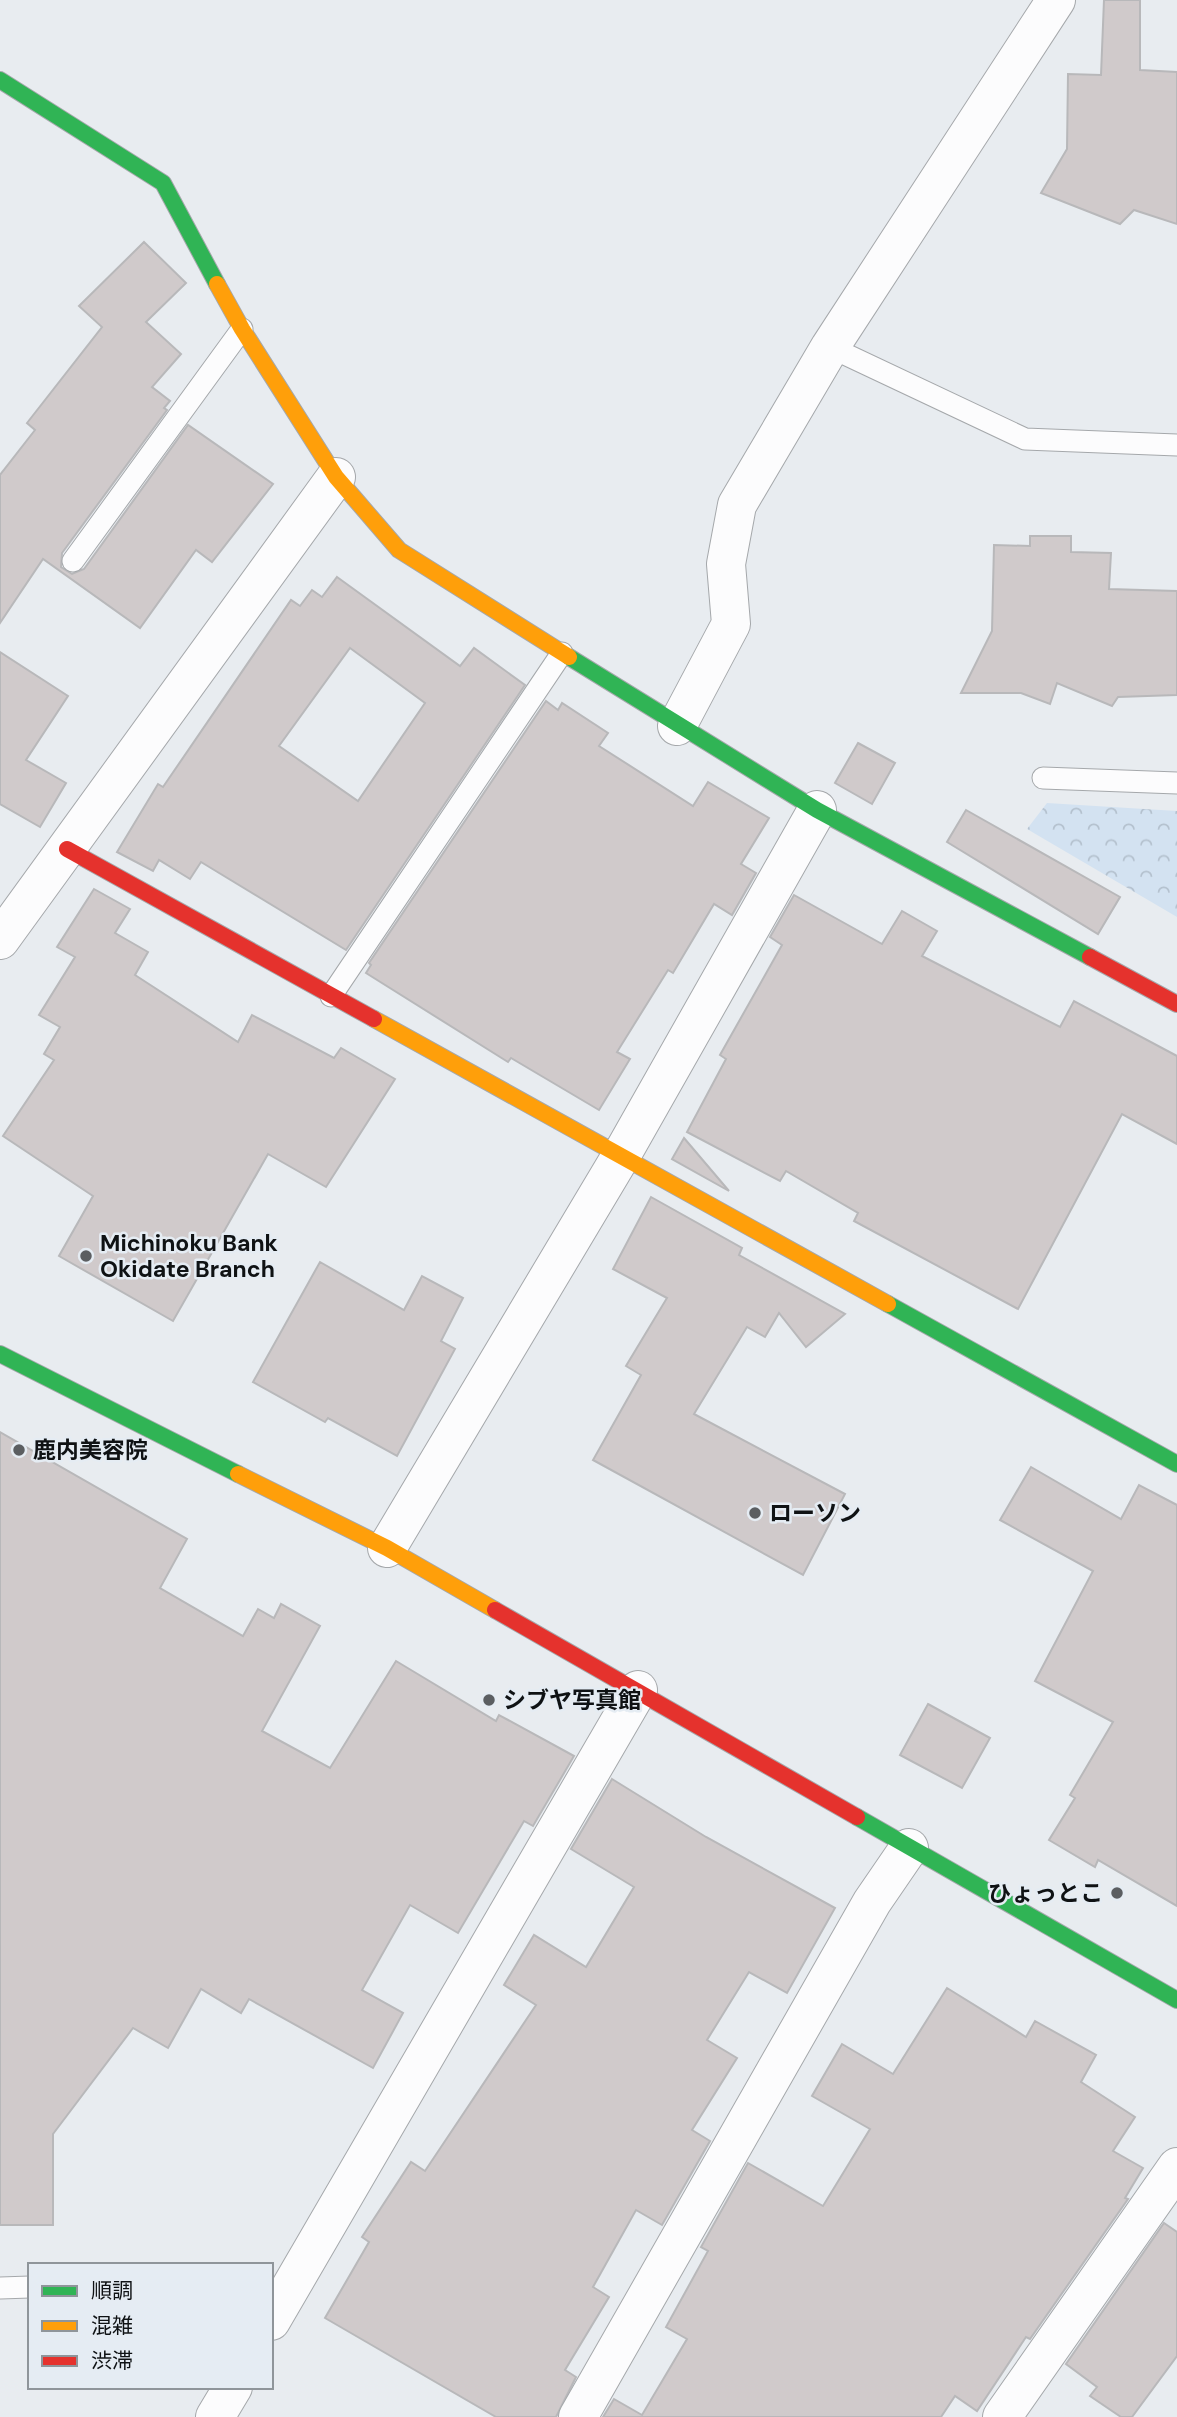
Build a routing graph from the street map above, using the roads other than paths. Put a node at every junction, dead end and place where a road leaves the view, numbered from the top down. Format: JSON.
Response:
{"nodes":[{"id":1,"x":1056,"y":0,"type":"edge"},
{"id":2,"x":0,"y":80,"type":"edge"},
{"id":3,"x":242,"y":329,"type":"junction"},
{"id":4,"x":830,"y":347,"type":"junction"},
{"id":5,"x":1177,"y":445,"type":"edge"},
{"id":6,"x":336,"y":477,"type":"junction"},
{"id":7,"x":73,"y":561,"type":"dead end"},
{"id":8,"x":562,"y":653,"type":"junction"},
{"id":9,"x":677,"y":726,"type":"junction"},
{"id":10,"x":1043,"y":778,"type":"dead end"},
{"id":11,"x":1177,"y":783,"type":"edge"},
{"id":12,"x":817,"y":810,"type":"junction"},
{"id":13,"x":67,"y":849,"type":"junction"},
{"id":14,"x":0,"y":940,"type":"edge"},
{"id":15,"x":331,"y":996,"type":"junction"},
{"id":16,"x":1177,"y":1004,"type":"edge"},
{"id":17,"x":621,"y":1156,"type":"junction"},
{"id":18,"x":0,"y":1354,"type":"edge"},
{"id":19,"x":1177,"y":1464,"type":"edge"},
{"id":20,"x":387,"y":1548,"type":"junction"},
{"id":21,"x":638,"y":1690,"type":"junction"},
{"id":22,"x":908,"y":1849,"type":"junction"},
{"id":23,"x":1177,"y":2000,"type":"edge"},
{"id":24,"x":1177,"y":2167,"type":"edge"},
{"id":25,"x":28,"y":2287,"type":"edge"},
{"id":26,"x":0,"y":2288,"type":"edge"},
{"id":27,"x":273,"y":2318,"type":"edge"},
{"id":28,"x":232,"y":2389,"type":"edge"},
{"id":29,"x":215,"y":2417,"type":"edge"},
{"id":30,"x":578,"y":2417,"type":"edge"},
{"id":31,"x":1002,"y":2417,"type":"edge"}],
"edges":[{"from":1,"to":4,"type":"street"},
{"from":2,"to":3,"type":"street"},
{"from":3,"to":6,"type":"street"},
{"from":3,"to":7,"type":"lane"},
{"from":4,"to":5,"type":"lane"},
{"from":4,"to":9,"type":"street"},
{"from":6,"to":8,"type":"street"},
{"from":6,"to":13,"type":"street"},
{"from":8,"to":9,"type":"street"},
{"from":8,"to":15,"type":"lane"},
{"from":9,"to":12,"type":"street"},
{"from":10,"to":11,"type":"lane"},
{"from":12,"to":16,"type":"street"},
{"from":12,"to":17,"type":"street"},
{"from":13,"to":14,"type":"street"},
{"from":13,"to":15,"type":"street"},
{"from":15,"to":17,"type":"street"},
{"from":17,"to":19,"type":"street"},
{"from":17,"to":20,"type":"street"},
{"from":18,"to":20,"type":"street"},
{"from":20,"to":21,"type":"street"},
{"from":21,"to":22,"type":"street"},
{"from":21,"to":27,"type":"street"},
{"from":22,"to":23,"type":"street"},
{"from":22,"to":30,"type":"street"},
{"from":24,"to":31,"type":"street"},
{"from":25,"to":26,"type":"lane"},
{"from":28,"to":29,"type":"street"}]}
